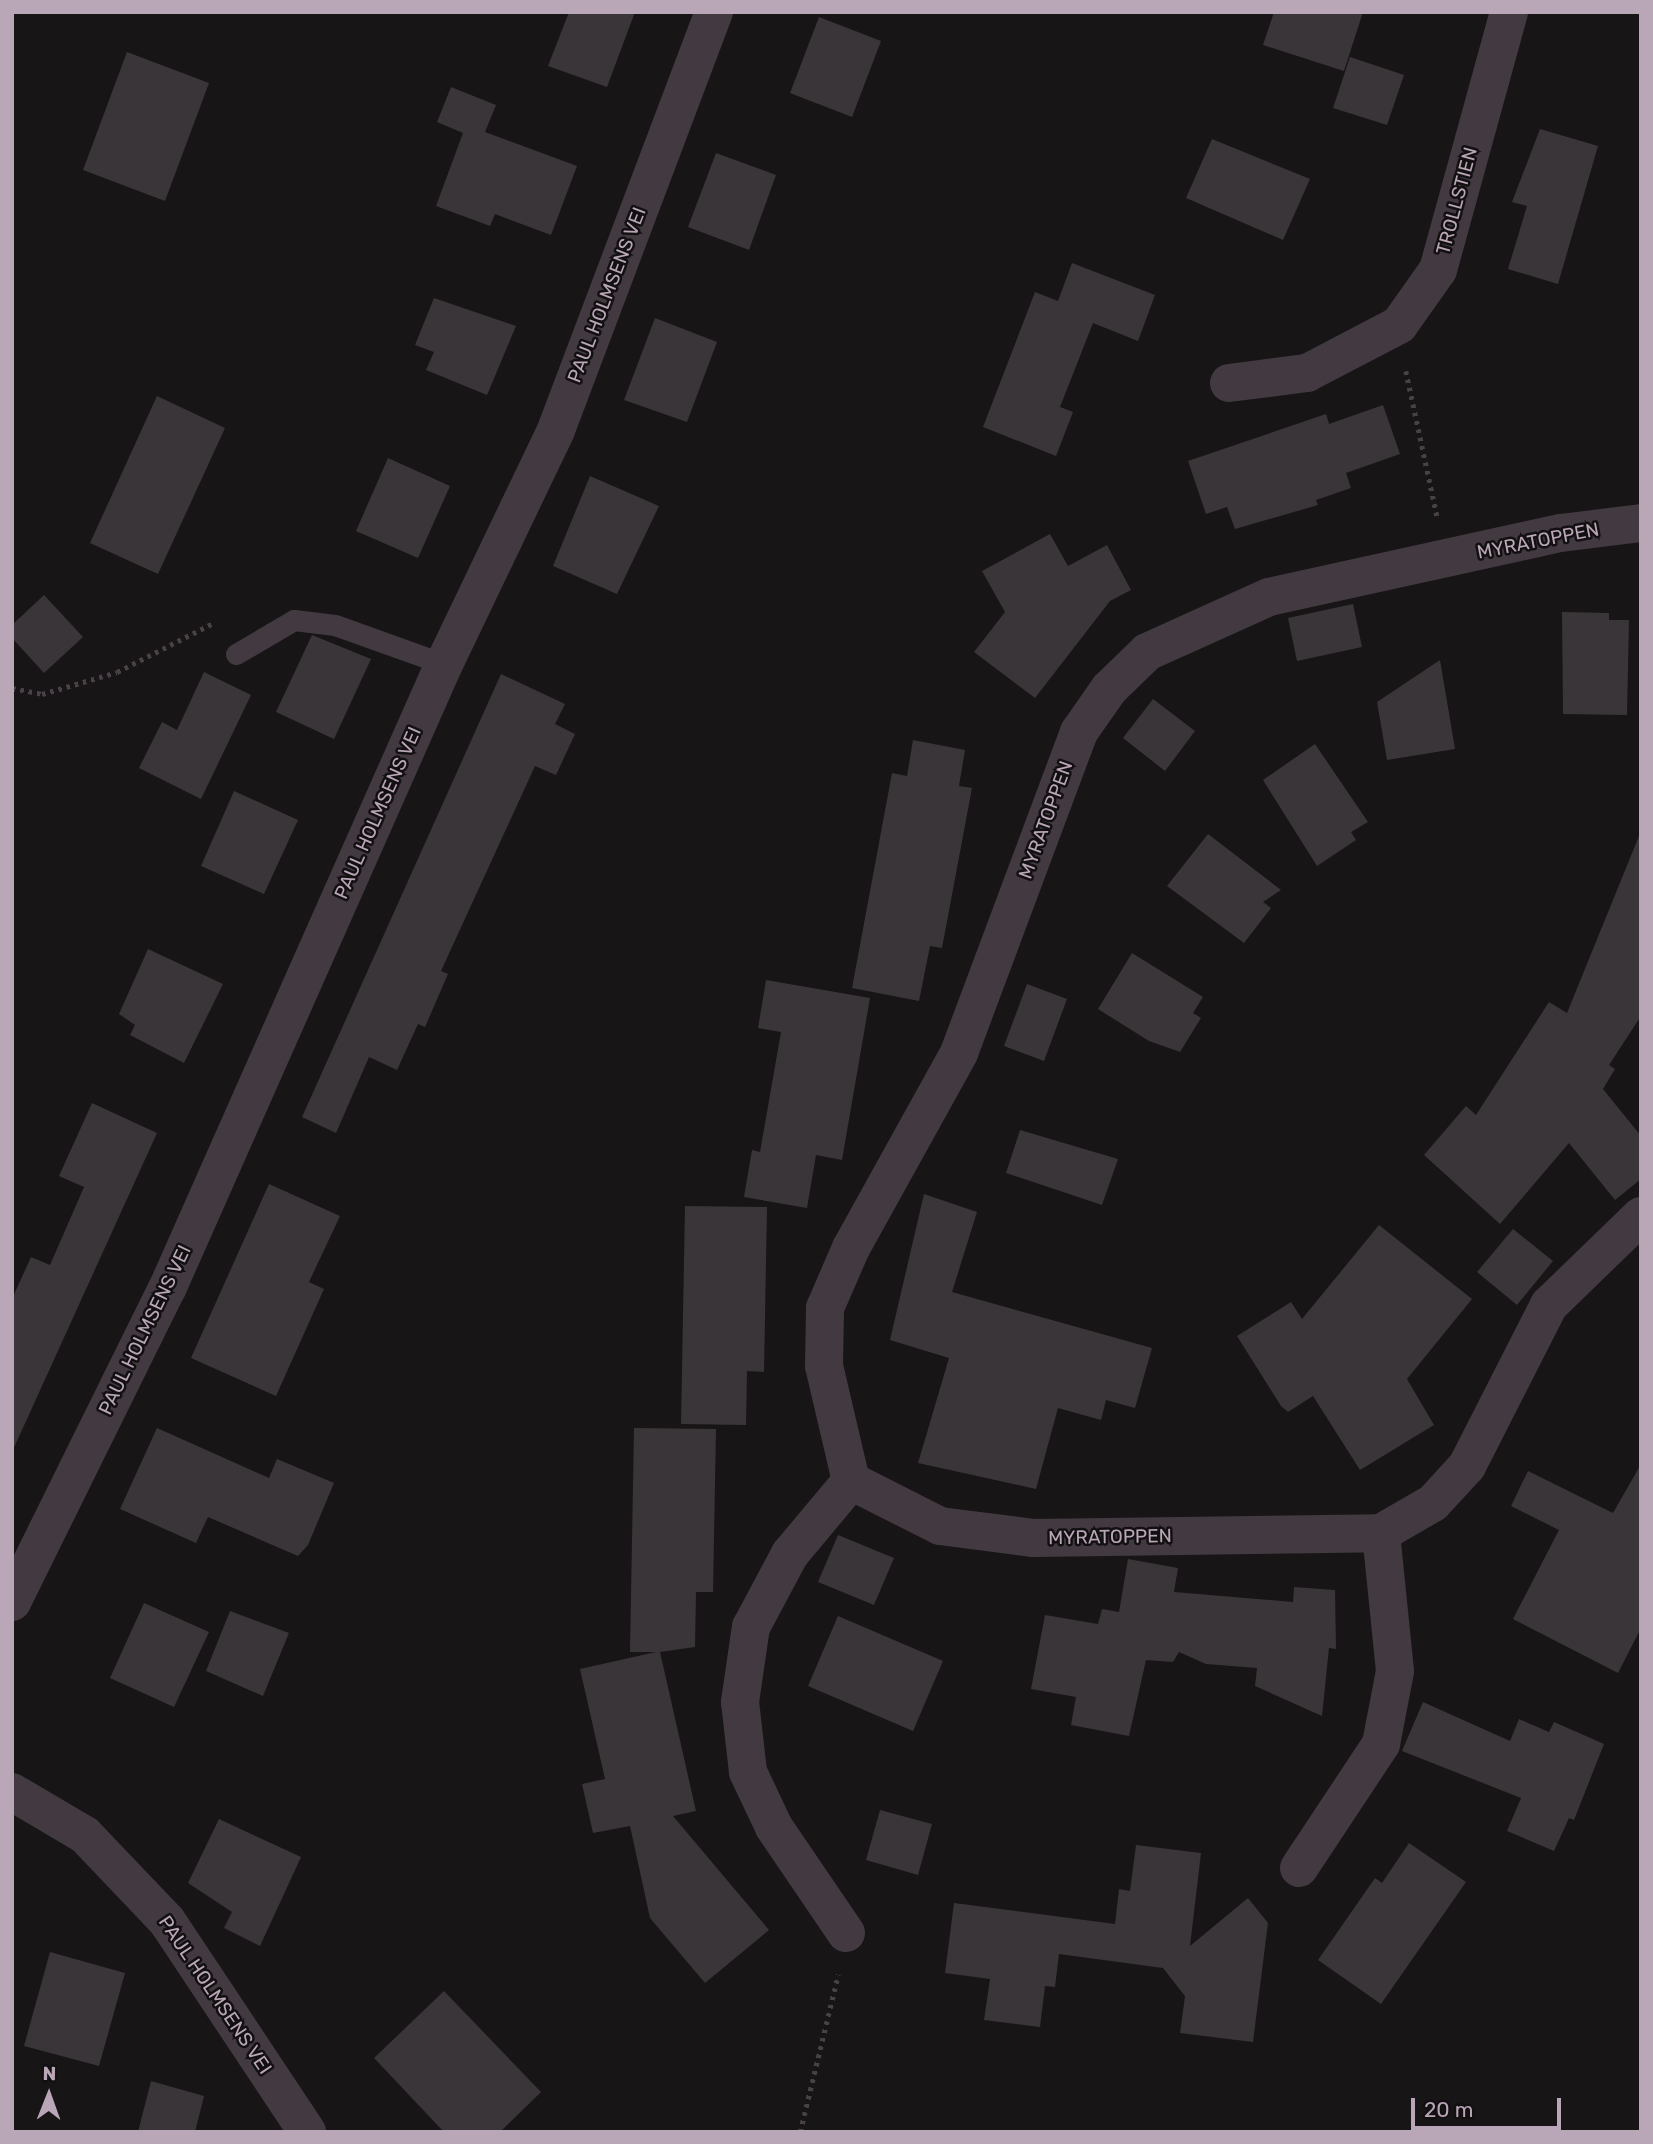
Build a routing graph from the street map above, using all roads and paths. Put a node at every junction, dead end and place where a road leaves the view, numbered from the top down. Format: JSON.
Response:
{"nodes":[{"id":1,"x":714,"y":12,"type":"edge"},
{"id":2,"x":1509,"y":12,"type":"edge"},
{"id":3,"x":1399,"y":325,"type":"junction"},
{"id":4,"x":1229,"y":383,"type":"dead end"},
{"id":5,"x":1641,"y":523,"type":"edge"},
{"id":6,"x":1447,"y":561,"type":"junction"},
{"id":7,"x":221,"y":620,"type":"dead end"},
{"id":8,"x":236,"y":654,"type":"dead end"},
{"id":9,"x":444,"y":664,"type":"junction"},
{"id":10,"x":12,"y":688,"type":"edge"},
{"id":11,"x":1641,"y":1216,"type":"edge"},
{"id":12,"x":850,"y":1482,"type":"junction"},
{"id":13,"x":1381,"y":1533,"type":"junction"},
{"id":14,"x":12,"y":1602,"type":"edge"},
{"id":15,"x":12,"y":1792,"type":"edge"},
{"id":16,"x":1299,"y":1868,"type":"dead end"},
{"id":17,"x":846,"y":1933,"type":"joint"},
{"id":18,"x":307,"y":2132,"type":"edge"},
{"id":19,"x":800,"y":2132,"type":"edge"}],
"edges":[{"from":1,"to":9,"type":"street","name":"PAUL HOLMSENS VEI"},
{"from":2,"to":3,"type":"street","name":"TROLLSTIEN"},
{"from":3,"to":4,"type":"street","name":"TROLLSTIEN"},
{"from":3,"to":6,"type":"path"},
{"from":5,"to":6,"type":"street","name":"MYRATOPPEN"},
{"from":6,"to":12,"type":"street","name":"MYRATOPPEN"},
{"from":7,"to":10,"type":"path"},
{"from":8,"to":9,"type":"lane"},
{"from":9,"to":14,"type":"street","name":"PAUL HOLMSENS VEI"},
{"from":11,"to":13,"type":"street","name":"MYRATOPPEN"},
{"from":12,"to":13,"type":"street","name":"MYRATOPPEN"},
{"from":12,"to":17,"type":"street"},
{"from":13,"to":16,"type":"street"},
{"from":15,"to":18,"type":"street","name":"PAUL HOLMSENS VEI"},
{"from":17,"to":19,"type":"path"}]}
